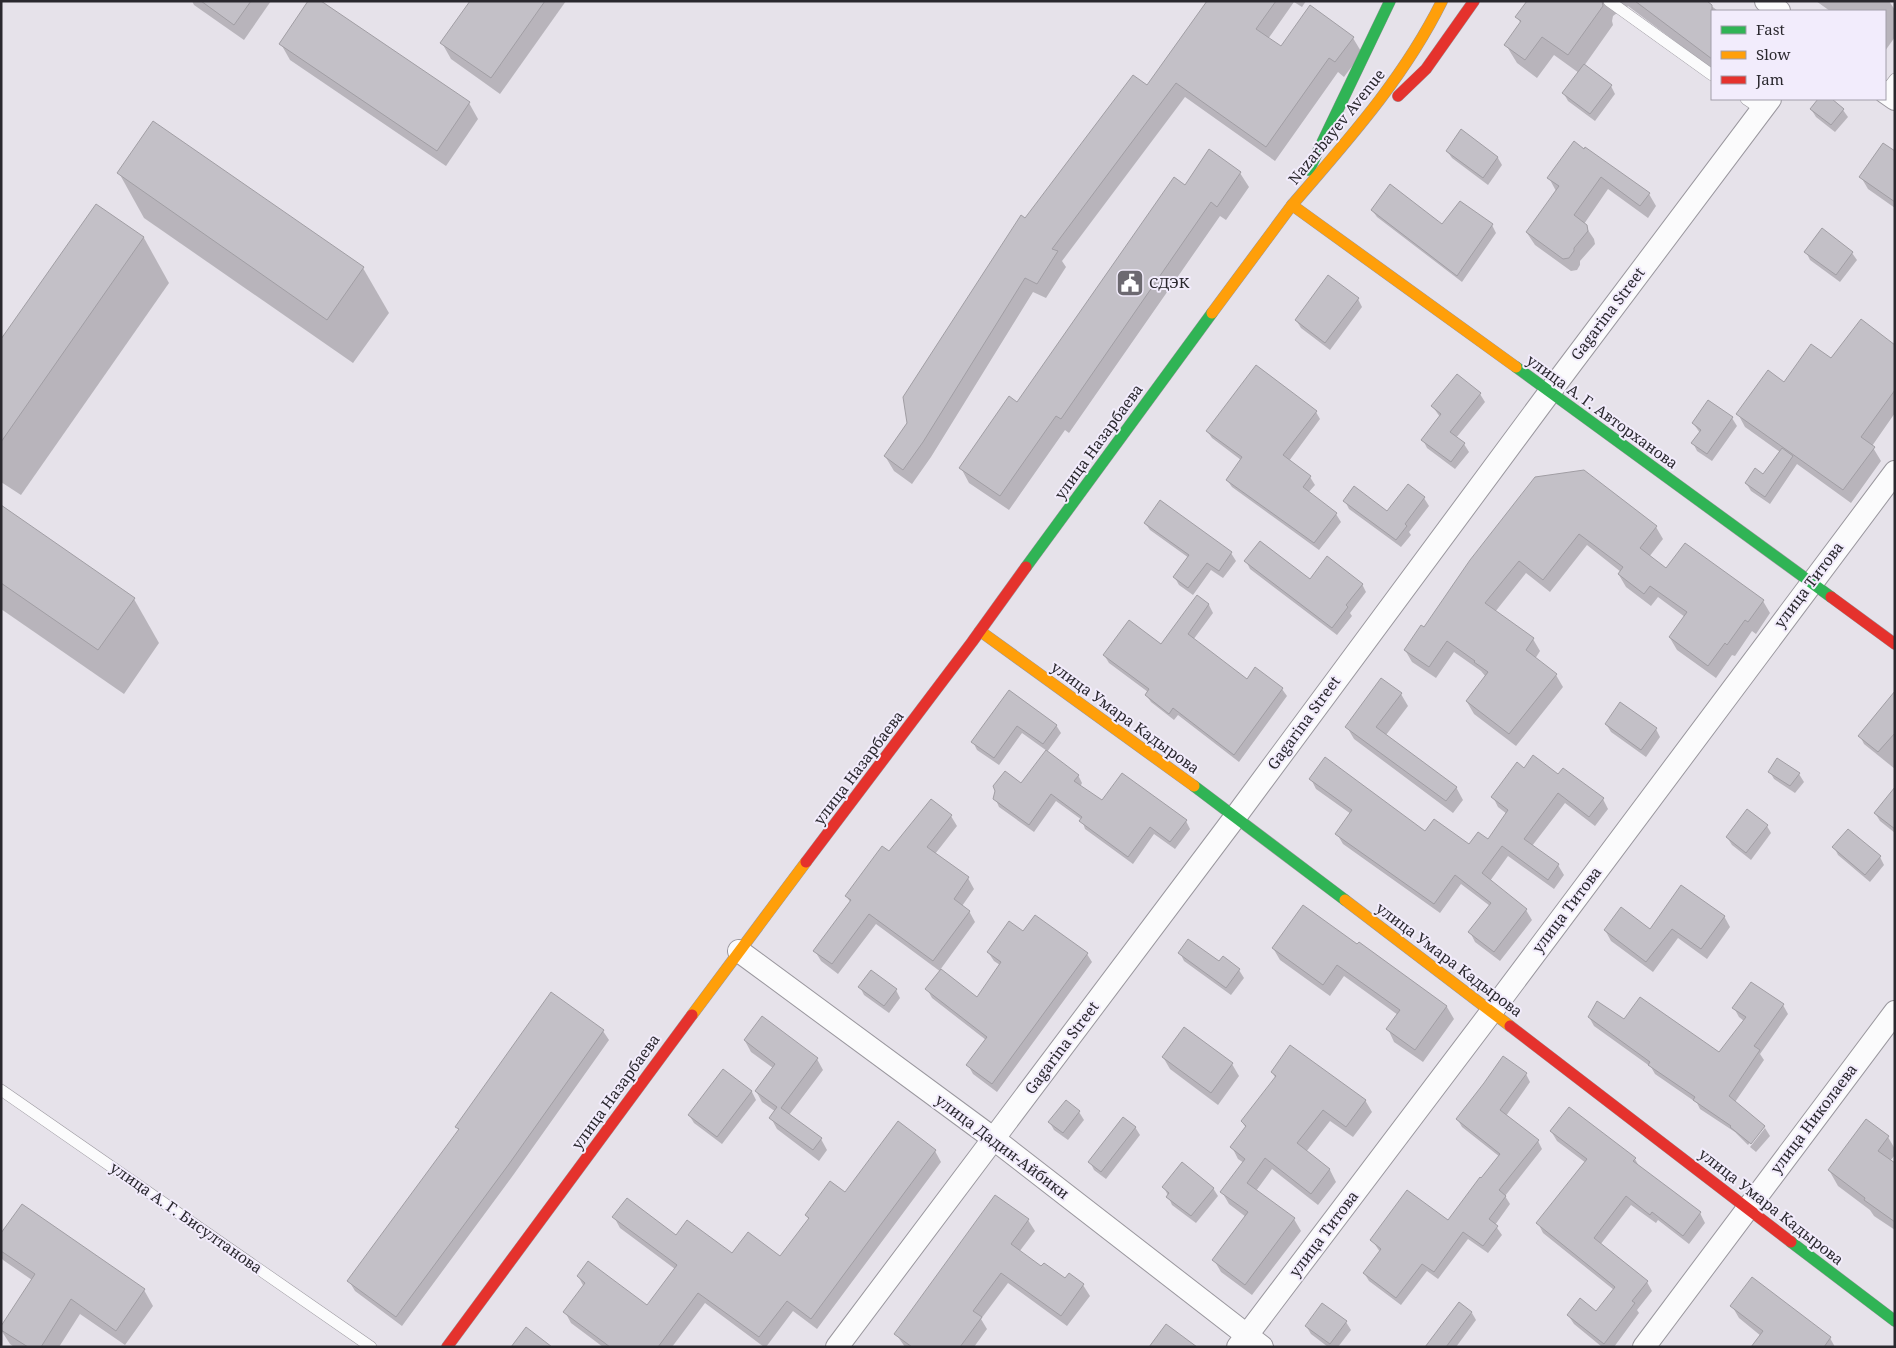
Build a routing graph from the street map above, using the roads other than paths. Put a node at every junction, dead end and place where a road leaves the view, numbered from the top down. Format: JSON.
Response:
{"nodes":[{"id":1,"x":1390,"y":1,"type":"edge"},
{"id":2,"x":1442,"y":1,"type":"edge"},
{"id":3,"x":1474,"y":1,"type":"edge"},
{"id":4,"x":1609,"y":1,"type":"edge"},
{"id":5,"x":1766,"y":1,"type":"edge"},
{"id":6,"x":1778,"y":10,"type":"edge"},
{"id":7,"x":1711,"y":74,"type":"edge"},
{"id":8,"x":1895,"y":78,"type":"edge"},
{"id":9,"x":1886,"y":91,"type":"edge"},
{"id":10,"x":1759,"y":102,"type":"edge"},
{"id":11,"x":1350,"y":138,"type":"junction"},
{"id":12,"x":1292,"y":205,"type":"junction"},
{"id":13,"x":1549,"y":393,"type":"junction"},
{"id":14,"x":1895,"y":472,"type":"edge"},
{"id":15,"x":1812,"y":582,"type":"junction"},
{"id":16,"x":980,"y":631,"type":"junction"},
{"id":17,"x":1895,"y":644,"type":"edge"},
{"id":18,"x":1236,"y":816,"type":"junction"},
{"id":19,"x":739,"y":951,"type":"junction"},
{"id":20,"x":1492,"y":1012,"type":"junction"},
{"id":21,"x":1895,"y":1012,"type":"edge"},
{"id":22,"x":1,"y":1090,"type":"edge"},
{"id":23,"x":994,"y":1139,"type":"junction"},
{"id":24,"x":1748,"y":1208,"type":"junction"},
{"id":25,"x":1895,"y":1321,"type":"edge"},
{"id":26,"x":1249,"y":1343,"type":"edge"},
{"id":27,"x":371,"y":1347,"type":"edge"},
{"id":28,"x":447,"y":1347,"type":"edge"},
{"id":29,"x":837,"y":1347,"type":"edge"},
{"id":30,"x":1644,"y":1347,"type":"edge"}],
"edges":[{"from":1,"to":12,"type":"main road","name":"Nazarbayev Avenue"},
{"from":2,"to":11,"type":"main road","name":"Nazarbayev Avenue"},
{"from":3,"to":11,"type":"main road"},
{"from":4,"to":7,"type":"lane"},
{"from":5,"to":6,"type":"street"},
{"from":8,"to":9,"type":"lane"},
{"from":10,"to":13,"type":"street","name":"Gagarina Street"},
{"from":11,"to":12,"type":"main road","name":"Nazarbayev Avenue"},
{"from":12,"to":13,"type":"main road","name":"улица А. Г. Авторханова"},
{"from":12,"to":16,"type":"main road","name":"улица Назарбаева"},
{"from":13,"to":15,"type":"main road","name":"улица А. Г. Авторханова"},
{"from":13,"to":18,"type":"street","name":"Gagarina Street"},
{"from":14,"to":15,"type":"street","name":"улица Титова"},
{"from":15,"to":17,"type":"main road","name":"улица А. Г. Авторханова"},
{"from":15,"to":20,"type":"street","name":"улица Титова"},
{"from":16,"to":18,"type":"main road","name":"улица Умара Кадырова"},
{"from":16,"to":19,"type":"main road","name":"улица Назарбаева"},
{"from":18,"to":20,"type":"main road","name":"улица Умара Кадырова"},
{"from":18,"to":23,"type":"street","name":"Gagarina Street"},
{"from":19,"to":23,"type":"street","name":"улица Дадин-Айбики"},
{"from":19,"to":28,"type":"main road","name":"улица Назарбаева"},
{"from":20,"to":24,"type":"main road","name":"улица Умара Кадырова"},
{"from":20,"to":26,"type":"street","name":"улица Титова"},
{"from":21,"to":24,"type":"street","name":"улица Николаева"},
{"from":22,"to":27,"type":"lane","name":"улица А. Г. Бисултанова"},
{"from":23,"to":26,"type":"street","name":"улица Дадин-Айбики"},
{"from":23,"to":29,"type":"street","name":"Gagarina Street"},
{"from":24,"to":25,"type":"main road","name":"улица Умара Кадырова"},
{"from":24,"to":30,"type":"street","name":"улица Николаева"}]}
